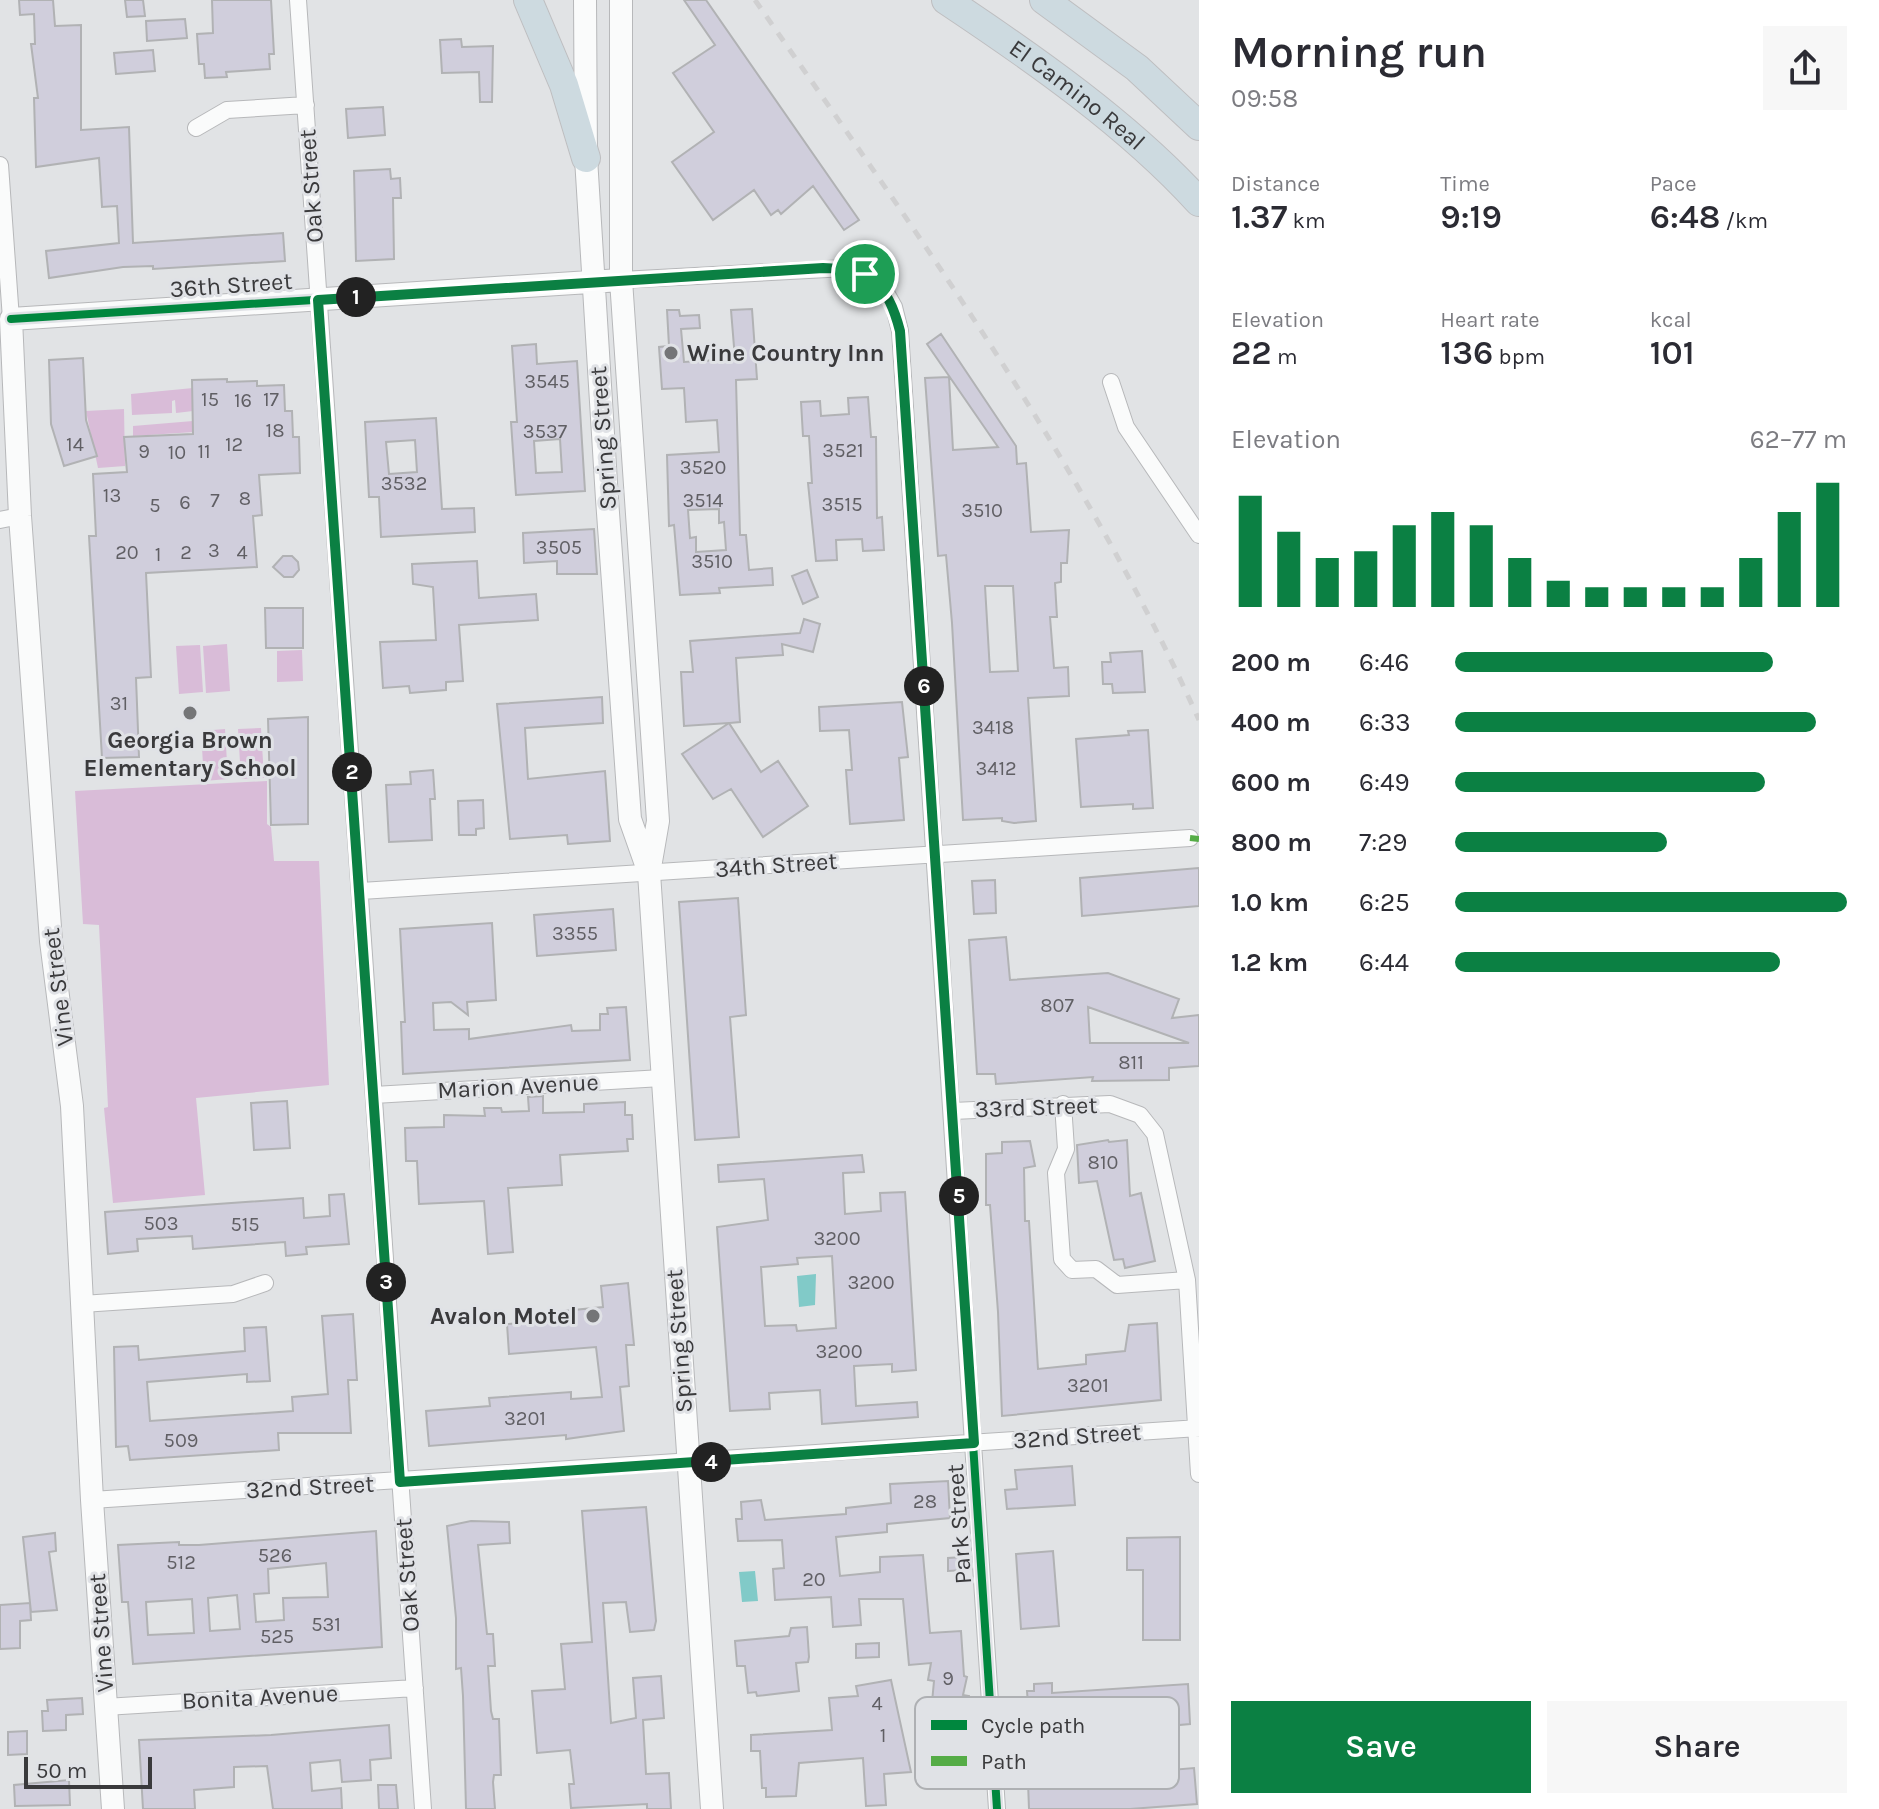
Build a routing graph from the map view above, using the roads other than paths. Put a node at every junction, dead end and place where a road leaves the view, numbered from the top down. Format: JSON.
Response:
{"nodes":[{"id":1,"x":298,"y":0,"type":"edge"},
{"id":2,"x":528,"y":0,"type":"edge"},
{"id":3,"x":585,"y":0,"type":"edge"},
{"id":4,"x":621,"y":0,"type":"edge"},
{"id":5,"x":946,"y":0,"type":"edge"},
{"id":6,"x":1044,"y":0,"type":"edge"},
{"id":7,"x":306,"y":105,"type":"junction"},
{"id":8,"x":1199,"y":126,"type":"edge"},
{"id":9,"x":196,"y":128,"type":"dead end"},
{"id":10,"x":586,"y":158,"type":"junction"},
{"id":11,"x":0,"y":165,"type":"edge"},
{"id":12,"x":1199,"y":202,"type":"edge"},
{"id":13,"x":621,"y":280,"type":"junction"},
{"id":14,"x":593,"y":283,"type":"junction"},
{"id":15,"x":881,"y":284,"type":"joint"},
{"id":16,"x":318,"y":300,"type":"junction"},
{"id":17,"x":11,"y":319,"type":"junction"},
{"id":18,"x":1111,"y":382,"type":"dead end"},
{"id":19,"x":10,"y":518,"type":"edge"},
{"id":20,"x":1199,"y":535,"type":"edge"},
{"id":21,"x":1190,"y":838,"type":"dead end"},
{"id":22,"x":935,"y":854,"type":"junction"},
{"id":23,"x":649,"y":873,"type":"junction"},
{"id":24,"x":361,"y":891,"type":"junction"},
{"id":25,"x":662,"y":1078,"type":"junction"},
{"id":26,"x":374,"y":1095,"type":"junction"},
{"id":27,"x":1063,"y":1104,"type":"junction"},
{"id":28,"x":953,"y":1111,"type":"junction"},
{"id":29,"x":1187,"y":1280,"type":"junction"},
{"id":30,"x":265,"y":1283,"type":"dead end"},
{"id":31,"x":82,"y":1304,"type":"junction"},
{"id":32,"x":1197,"y":1428,"type":"edge"},
{"id":33,"x":974,"y":1443,"type":"junction"},
{"id":34,"x":686,"y":1464,"type":"junction"},
{"id":35,"x":1199,"y":1474,"type":"edge"},
{"id":36,"x":400,"y":1482,"type":"junction"},
{"id":37,"x":92,"y":1500,"type":"junction"},
{"id":38,"x":415,"y":1688,"type":"junction"},
{"id":39,"x":990,"y":1697,"type":"edge"},
{"id":40,"x":105,"y":1707,"type":"junction"},
{"id":41,"x":996,"y":1789,"type":"edge"},
{"id":42,"x":113,"y":1809,"type":"edge"},
{"id":43,"x":423,"y":1809,"type":"edge"},
{"id":44,"x":712,"y":1809,"type":"edge"},
{"id":45,"x":997,"y":1809,"type":"edge"}],
"edges":[{"from":1,"to":7,"type":"street","name":"Oak Street"},
{"from":2,"to":10,"type":"highway"},
{"from":3,"to":10,"type":"main road","name":"Spring Street"},
{"from":4,"to":13,"type":"main road","name":"Spring Street"},
{"from":5,"to":12,"type":"highway","name":"El Camino Real"},
{"from":6,"to":8,"type":"highway"},
{"from":7,"to":9,"type":"street"},
{"from":7,"to":16,"type":"street","name":"Oak Street"},
{"from":10,"to":14,"type":"main road","name":"Spring Street"},
{"from":11,"to":17,"type":"street","name":"Vine Street"},
{"from":13,"to":14,"type":"main road","name":"36th Street"},
{"from":13,"to":15,"type":"street","name":"36th Street"},
{"from":13,"to":23,"type":"main road","name":"Spring Street"},
{"from":14,"to":16,"type":"main road","name":"36th Street"},
{"from":14,"to":23,"type":"main road","name":"Spring Street"},
{"from":15,"to":22,"type":"street","name":"Park Street"},
{"from":16,"to":17,"type":"main road","name":"36th Street"},
{"from":16,"to":24,"type":"street","name":"Oak Street"},
{"from":17,"to":19,"type":"main road","name":"Vine Street"},
{"from":18,"to":20,"type":"street"},
{"from":19,"to":31,"type":"main road","name":"Vine Street"},
{"from":21,"to":22,"type":"street","name":"34th Street"},
{"from":22,"to":23,"type":"street","name":"34th Street"},
{"from":22,"to":28,"type":"street","name":"Park Street"},
{"from":23,"to":24,"type":"street","name":"34th Street"},
{"from":23,"to":25,"type":"main road","name":"Spring Street"},
{"from":24,"to":26,"type":"street","name":"Oak Street"},
{"from":25,"to":26,"type":"street","name":"Marion Avenue"},
{"from":25,"to":34,"type":"main road","name":"Spring Street"},
{"from":26,"to":36,"type":"street","name":"Oak Street"},
{"from":27,"to":28,"type":"street","name":"33rd Street"},
{"from":27,"to":29,"type":"street","name":"33rd Street"},
{"from":27,"to":29,"type":"street"},
{"from":28,"to":33,"type":"street","name":"Park Street"},
{"from":29,"to":32,"type":"street"},
{"from":30,"to":31,"type":"street"},
{"from":31,"to":37,"type":"main road","name":"Vine Street"},
{"from":32,"to":33,"type":"street","name":"32nd Street"},
{"from":32,"to":35,"type":"street"},
{"from":33,"to":34,"type":"street","name":"32nd Street"},
{"from":33,"to":39,"type":"street","name":"Park Street"},
{"from":34,"to":36,"type":"street","name":"32nd Street"},
{"from":34,"to":44,"type":"main road","name":"Spring Street"},
{"from":36,"to":37,"type":"street","name":"32nd Street"},
{"from":36,"to":38,"type":"street","name":"Oak Street"},
{"from":37,"to":40,"type":"main road","name":"Vine Street"},
{"from":38,"to":40,"type":"street","name":"Bonita Avenue"},
{"from":38,"to":43,"type":"street","name":"Oak Street"},
{"from":40,"to":42,"type":"main road","name":"Vine Street"},
{"from":41,"to":45,"type":"street","name":"Park Street"}]}
